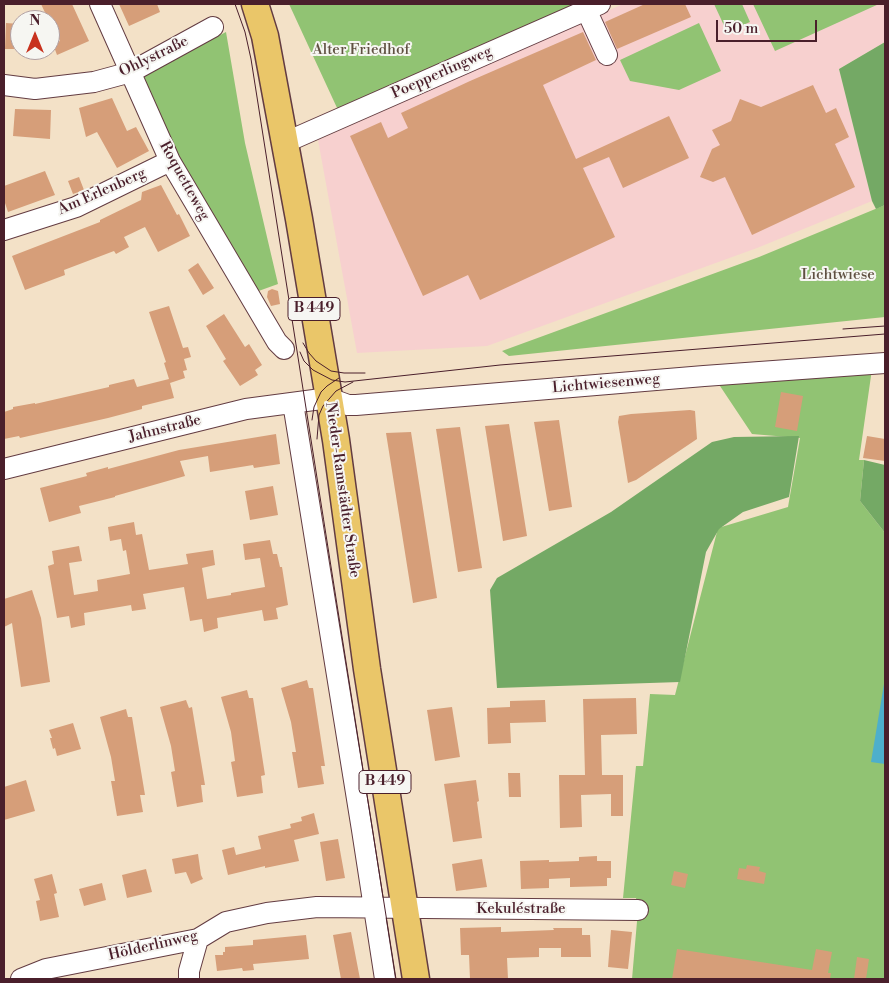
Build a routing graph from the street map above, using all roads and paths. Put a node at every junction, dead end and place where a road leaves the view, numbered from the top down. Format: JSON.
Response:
{"nodes":[{"id":1,"x":100,"y":4,"type":"edge"},
{"id":2,"x":255,"y":4,"type":"edge"},
{"id":3,"x":595,"y":11,"type":"edge"},
{"id":4,"x":213,"y":27,"type":"dead end"},
{"id":5,"x":607,"y":54,"type":"dead end"},
{"id":6,"x":131,"y":72,"type":"junction"},
{"id":7,"x":4,"y":85,"type":"edge"},
{"id":8,"x":284,"y":143,"type":"junction"},
{"id":9,"x":170,"y":161,"type":"junction"},
{"id":10,"x":4,"y":230,"type":"edge"},
{"id":11,"x":284,"y":349,"type":"dead end"},
{"id":12,"x":885,"y":363,"type":"edge"},
{"id":13,"x":329,"y":398,"type":"junction"},
{"id":14,"x":293,"y":403,"type":"junction"},
{"id":15,"x":4,"y":469,"type":"edge"},
{"id":16,"x":374,"y":908,"type":"junction"},
{"id":17,"x":405,"y":908,"type":"junction"},
{"id":18,"x":638,"y":910,"type":"dead end"},
{"id":19,"x":198,"y":939,"type":"junction"},
{"id":20,"x":20,"y":979,"type":"edge"},
{"id":21,"x":189,"y":979,"type":"edge"},
{"id":22,"x":385,"y":979,"type":"edge"},
{"id":23,"x":416,"y":979,"type":"edge"}],
"edges":[{"from":1,"to":6,"type":"street","name":"Roquetteweg"},
{"from":2,"to":8,"type":"main road","name":"Nieder-Ramstädter Straße","number":"B 449"},
{"from":3,"to":5,"type":"street"},
{"from":3,"to":8,"type":"street","name":"Poepperlingweg"},
{"from":4,"to":6,"type":"street","name":"Ohlystraße"},
{"from":6,"to":7,"type":"street","name":"Ohlystraße"},
{"from":6,"to":9,"type":"street","name":"Roquetteweg"},
{"from":8,"to":13,"type":"main road","name":"Nieder-Ramstädter Straße","number":"B 449"},
{"from":9,"to":10,"type":"street","name":"Am Erlenberg"},
{"from":9,"to":11,"type":"street","name":"Roquetteweg"},
{"from":12,"to":13,"type":"street","name":"Lichtwiesenweg"},
{"from":13,"to":14,"type":"street","name":"Jahnstraße"},
{"from":13,"to":17,"type":"main road","name":"Nieder-Ramstädter Straße","number":"B 449"},
{"from":14,"to":15,"type":"street","name":"Jahnstraße"},
{"from":14,"to":16,"type":"street"},
{"from":16,"to":17,"type":"street","name":"Hölderlinweg"},
{"from":16,"to":19,"type":"street","name":"Hölderlinweg"},
{"from":16,"to":22,"type":"street"},
{"from":17,"to":18,"type":"street","name":"Kekuléstraße"},
{"from":17,"to":23,"type":"main road","name":"Nieder-Ramstädter Straße","number":"B 449"},
{"from":19,"to":20,"type":"street","name":"Hölderlinweg"},
{"from":19,"to":21,"type":"street"}]}
